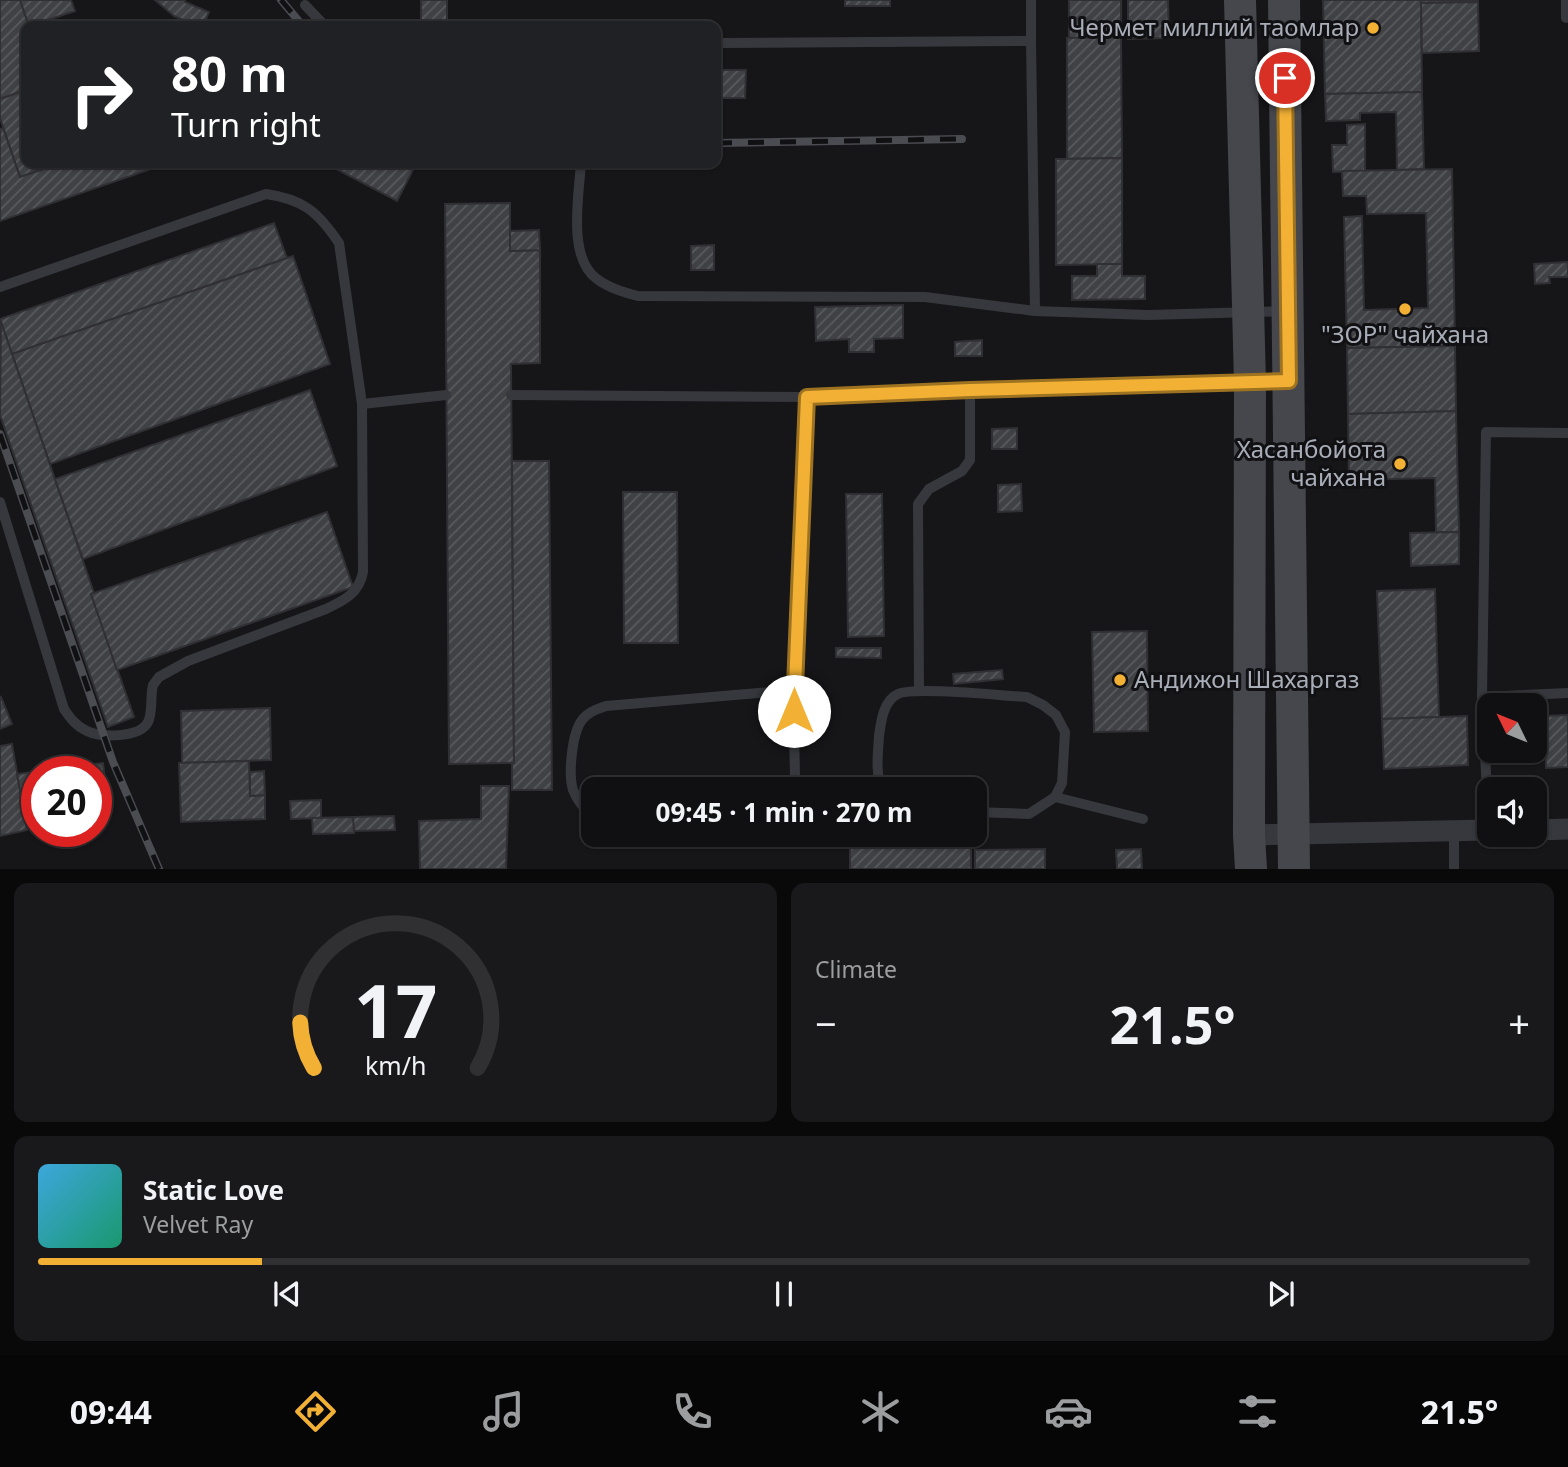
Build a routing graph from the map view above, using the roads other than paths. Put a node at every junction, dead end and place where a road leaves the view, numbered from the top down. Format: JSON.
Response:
{"nodes":[{"id":1,"x":1031,"y":0,"type":"edge"},
{"id":2,"x":1240,"y":0,"type":"edge"},
{"id":3,"x":1284,"y":0,"type":"edge"},
{"id":4,"x":1566,"y":0,"type":"edge"},
{"id":5,"x":305,"y":5,"type":"dead end"},
{"id":6,"x":1566,"y":18,"type":"dead end"},
{"id":7,"x":320,"y":21,"type":"edge"},
{"id":8,"x":1031,"y":41,"type":"junction"},
{"id":9,"x":721,"y":43,"type":"edge"},
{"id":10,"x":581,"y":168,"type":"edge"},
{"id":11,"x":0,"y":287,"type":"edge"},
{"id":12,"x":1035,"y":311,"type":"junction"},
{"id":13,"x":1289,"y":311,"type":"junction"},
{"id":14,"x":1247,"y":312,"type":"junction"},
{"id":15,"x":1289,"y":381,"type":"junction"},
{"id":16,"x":1250,"y":383,"type":"junction"},
{"id":17,"x":970,"y":390,"type":"junction"},
{"id":18,"x":446,"y":395,"type":"dead end"},
{"id":19,"x":511,"y":395,"type":"dead end"},
{"id":20,"x":807,"y":397,"type":"junction"},
{"id":21,"x":362,"y":404,"type":"junction"},
{"id":22,"x":1568,"y":433,"type":"edge"},
{"id":23,"x":0,"y":502,"type":"edge"},
{"id":24,"x":793,"y":690,"type":"junction"},
{"id":25,"x":919,"y":691,"type":"junction"},
{"id":26,"x":1482,"y":693,"type":"edge"},
{"id":27,"x":1568,"y":693,"type":"edge"},
{"id":28,"x":1547,"y":694,"type":"edge"},
{"id":29,"x":794,"y":777,"type":"edge"},
{"id":30,"x":877,"y":777,"type":"edge"},
{"id":31,"x":1055,"y":797,"type":"junction"},
{"id":32,"x":581,"y":804,"type":"edge"},
{"id":33,"x":987,"y":812,"type":"edge"},
{"id":34,"x":1143,"y":819,"type":"dead end"},
{"id":35,"x":1568,"y":829,"type":"edge"},
{"id":36,"x":1477,"y":830,"type":"edge"},
{"id":37,"x":1547,"y":830,"type":"edge"},
{"id":38,"x":1454,"y":831,"type":"junction"},
{"id":39,"x":1292,"y":833,"type":"junction"},
{"id":40,"x":1249,"y":835,"type":"junction"},
{"id":41,"x":1251,"y":869,"type":"edge"},
{"id":42,"x":1294,"y":869,"type":"edge"},
{"id":43,"x":1454,"y":869,"type":"edge"}],
"edges":[{"from":1,"to":8,"type":"lane"},
{"from":2,"to":14,"type":"main road"},
{"from":3,"to":13,"type":"main road"},
{"from":4,"to":6,"type":"lane"},
{"from":5,"to":7,"type":"lane"},
{"from":8,"to":9,"type":"lane"},
{"from":8,"to":12,"type":"lane"},
{"from":10,"to":12,"type":"lane"},
{"from":11,"to":21,"type":"lane"},
{"from":12,"to":14,"type":"lane"},
{"from":13,"to":14,"type":"lane"},
{"from":13,"to":15,"type":"main road"},
{"from":14,"to":16,"type":"main road"},
{"from":15,"to":16,"type":"lane"},
{"from":15,"to":39,"type":"main road"},
{"from":16,"to":17,"type":"lane"},
{"from":16,"to":40,"type":"main road"},
{"from":17,"to":20,"type":"lane"},
{"from":17,"to":25,"type":"lane"},
{"from":18,"to":21,"type":"lane"},
{"from":19,"to":20,"type":"lane"},
{"from":20,"to":24,"type":"lane"},
{"from":21,"to":23,"type":"lane"},
{"from":22,"to":26,"type":"lane"},
{"from":24,"to":29,"type":"lane"},
{"from":24,"to":32,"type":"lane"},
{"from":25,"to":30,"type":"lane"},
{"from":25,"to":31,"type":"lane"},
{"from":27,"to":28,"type":"lane"},
{"from":31,"to":33,"type":"lane"},
{"from":31,"to":34,"type":"lane"},
{"from":35,"to":37,"type":"street"},
{"from":36,"to":38,"type":"street"},
{"from":38,"to":39,"type":"street"},
{"from":38,"to":43,"type":"lane"},
{"from":39,"to":40,"type":"street"},
{"from":39,"to":42,"type":"main road"},
{"from":40,"to":41,"type":"main road"}]}
